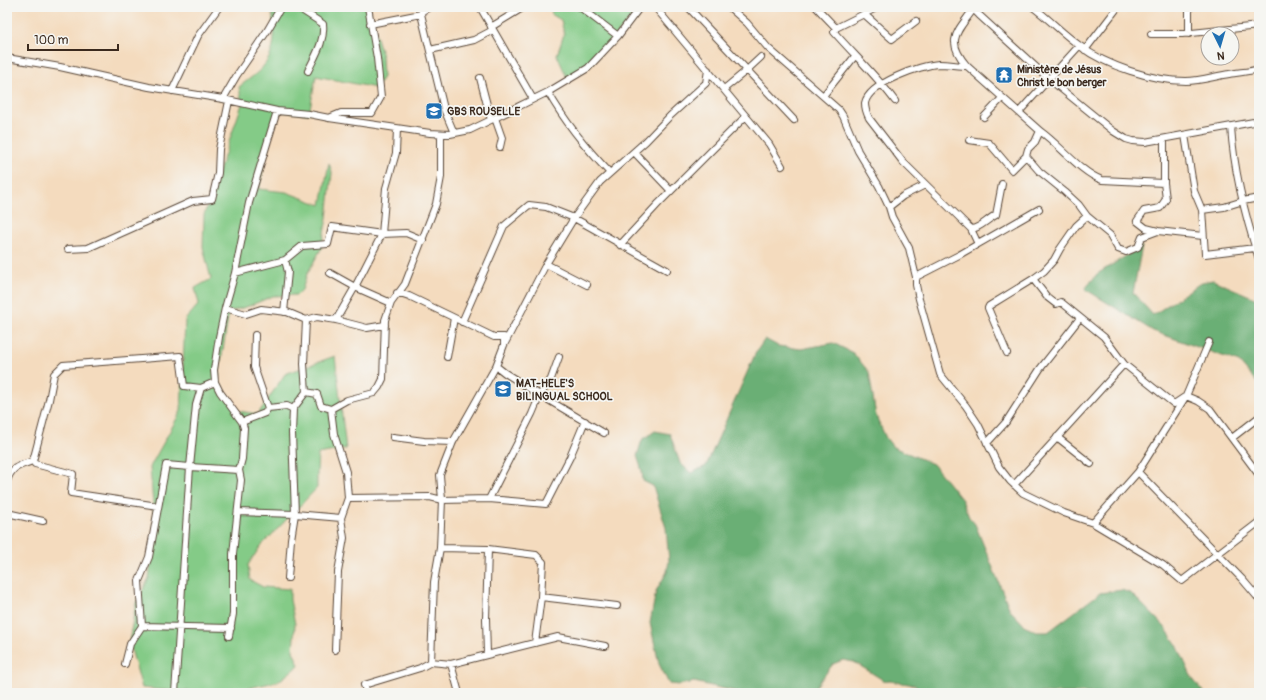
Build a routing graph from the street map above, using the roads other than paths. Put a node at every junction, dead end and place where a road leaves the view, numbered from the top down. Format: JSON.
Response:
{"nodes":[{"id":1,"x":219,"y":7,"type":"edge"},
{"id":2,"x":281,"y":7,"type":"edge"},
{"id":3,"x":297,"y":7,"type":"edge"},
{"id":4,"x":368,"y":7,"type":"edge"},
{"id":5,"x":430,"y":7,"type":"edge"},
{"id":6,"x":480,"y":7,"type":"edge"},
{"id":7,"x":524,"y":7,"type":"edge"},
{"id":8,"x":580,"y":7,"type":"edge"},
{"id":9,"x":640,"y":7,"type":"edge"},
{"id":10,"x":655,"y":7,"type":"edge"},
{"id":11,"x":688,"y":7,"type":"edge"},
{"id":12,"x":729,"y":7,"type":"edge"},
{"id":13,"x":816,"y":7,"type":"edge"},
{"id":14,"x":878,"y":7,"type":"edge"},
{"id":15,"x":973,"y":7,"type":"edge"},
{"id":16,"x":1033,"y":7,"type":"edge"},
{"id":17,"x":1118,"y":7,"type":"edge"},
{"id":18,"x":1189,"y":7,"type":"edge"},
{"id":19,"x":421,"y":11,"type":"edge"},
{"id":20,"x":864,"y":14,"type":"junction"},
{"id":21,"x":916,"y":21,"type":"dead end"},
{"id":22,"x":370,"y":24,"type":"junction"},
{"id":23,"x":1259,"y":26,"type":"edge"},
{"id":24,"x":836,"y":28,"type":"junction"},
{"id":25,"x":492,"y":29,"type":"junction"},
{"id":26,"x":1151,"y":34,"type":"dead end"},
{"id":27,"x":1189,"y":34,"type":"junction"},
{"id":28,"x":618,"y":36,"type":"junction"},
{"id":29,"x":1082,"y":48,"type":"junction"},
{"id":30,"x":430,"y":50,"type":"junction"},
{"id":31,"x":855,"y":56,"type":"junction"},
{"id":32,"x":761,"y":57,"type":"dead end"},
{"id":33,"x":7,"y":58,"type":"edge"},
{"id":34,"x":967,"y":66,"type":"junction"},
{"id":35,"x":708,"y":70,"type":"junction"},
{"id":36,"x":747,"y":70,"type":"junction"},
{"id":37,"x":1259,"y":70,"type":"edge"},
{"id":38,"x":308,"y":71,"type":"dead end"},
{"id":39,"x":480,"y":78,"type":"dead end"},
{"id":40,"x":1049,"y":79,"type":"junction"},
{"id":41,"x":883,"y":84,"type":"junction"},
{"id":42,"x":724,"y":89,"type":"junction"},
{"id":43,"x":172,"y":91,"type":"junction"},
{"id":44,"x":548,"y":92,"type":"junction"},
{"id":45,"x":823,"y":96,"type":"junction"},
{"id":46,"x":1002,"y":98,"type":"junction"},
{"id":47,"x":533,"y":99,"type":"junction"},
{"id":48,"x":226,"y":100,"type":"junction"},
{"id":49,"x":895,"y":101,"type":"dead end"},
{"id":50,"x":277,"y":111,"type":"junction"},
{"id":51,"x":1018,"y":112,"type":"junction"},
{"id":52,"x":746,"y":116,"type":"junction"},
{"id":53,"x":984,"y":117,"type":"dead end"},
{"id":54,"x":329,"y":118,"type":"junction"},
{"id":55,"x":493,"y":119,"type":"junction"},
{"id":56,"x":794,"y":120,"type":"dead end"},
{"id":57,"x":1259,"y":121,"type":"edge"},
{"id":58,"x":1231,"y":127,"type":"junction"},
{"id":59,"x":397,"y":129,"type":"junction"},
{"id":60,"x":1040,"y":131,"type":"junction"},
{"id":61,"x":454,"y":133,"type":"junction"},
{"id":62,"x":441,"y":134,"type":"junction"},
{"id":63,"x":1185,"y":134,"type":"junction"},
{"id":64,"x":1164,"y":139,"type":"junction"},
{"id":65,"x":969,"y":140,"type":"dead end"},
{"id":66,"x":500,"y":147,"type":"dead end"},
{"id":67,"x":634,"y":152,"type":"junction"},
{"id":68,"x":1026,"y":156,"type":"junction"},
{"id":69,"x":782,"y":166,"type":"dead end"},
{"id":70,"x":610,"y":173,"type":"junction"},
{"id":71,"x":1002,"y":184,"type":"dead end"},
{"id":72,"x":1164,"y":184,"type":"junction"},
{"id":73,"x":925,"y":185,"type":"junction"},
{"id":74,"x":671,"y":191,"type":"junction"},
{"id":75,"x":1259,"y":198,"type":"edge"},
{"id":76,"x":1243,"y":201,"type":"junction"},
{"id":77,"x":890,"y":208,"type":"junction"},
{"id":78,"x":1039,"y":209,"type":"dead end"},
{"id":79,"x":1202,"y":210,"type":"junction"},
{"id":80,"x":1087,"y":216,"type":"junction"},
{"id":81,"x":574,"y":218,"type":"junction"},
{"id":82,"x":971,"y":229,"type":"junction"},
{"id":83,"x":1158,"y":232,"type":"junction"},
{"id":84,"x":382,"y":234,"type":"junction"},
{"id":85,"x":1203,"y":236,"type":"junction"},
{"id":86,"x":423,"y":240,"type":"junction"},
{"id":87,"x":978,"y":244,"type":"junction"},
{"id":88,"x":620,"y":245,"type":"junction"},
{"id":89,"x":1256,"y":248,"type":"junction"},
{"id":90,"x":68,"y":249,"type":"dead end"},
{"id":91,"x":1259,"y":259,"type":"edge"},
{"id":92,"x":286,"y":260,"type":"junction"},
{"id":93,"x":546,"y":264,"type":"junction"},
{"id":94,"x":667,"y":270,"type":"dead end"},
{"id":95,"x":235,"y":273,"type":"junction"},
{"id":96,"x":330,"y":273,"type":"dead end"},
{"id":97,"x":916,"y":277,"type":"junction"},
{"id":98,"x":1034,"y":279,"type":"junction"},
{"id":99,"x":405,"y":284,"type":"junction"},
{"id":100,"x":587,"y":285,"type":"dead end"},
{"id":101,"x":355,"y":287,"type":"junction"},
{"id":102,"x":397,"y":293,"type":"junction"},
{"id":103,"x":409,"y":296,"type":"junction"},
{"id":104,"x":391,"y":303,"type":"junction"},
{"id":105,"x":225,"y":308,"type":"junction"},
{"id":106,"x":284,"y":312,"type":"junction"},
{"id":107,"x":454,"y":318,"type":"junction"},
{"id":108,"x":1080,"y":318,"type":"junction"},
{"id":109,"x":306,"y":320,"type":"junction"},
{"id":110,"x":336,"y":320,"type":"junction"},
{"id":111,"x":462,"y":322,"type":"junction"},
{"id":112,"x":385,"y":325,"type":"junction"},
{"id":113,"x":255,"y":335,"type":"dead end"},
{"id":114,"x":1209,"y":342,"type":"dead end"},
{"id":115,"x":504,"y":345,"type":"junction"},
{"id":116,"x":1007,"y":353,"type":"dead end"},
{"id":117,"x":447,"y":357,"type":"dead end"},
{"id":118,"x":559,"y":357,"type":"dead end"},
{"id":119,"x":1124,"y":364,"type":"junction"},
{"id":120,"x":496,"y":366,"type":"junction"},
{"id":121,"x":216,"y":382,"type":"junction"},
{"id":122,"x":201,"y":388,"type":"junction"},
{"id":123,"x":306,"y":392,"type":"junction"},
{"id":124,"x":540,"y":395,"type":"junction"},
{"id":125,"x":1186,"y":396,"type":"junction"},
{"id":126,"x":268,"y":408,"type":"junction"},
{"id":127,"x":293,"y":408,"type":"junction"},
{"id":128,"x":331,"y":409,"type":"junction"},
{"id":129,"x":1259,"y":417,"type":"edge"},
{"id":130,"x":585,"y":421,"type":"junction"},
{"id":131,"x":242,"y":422,"type":"junction"},
{"id":132,"x":604,"y":433,"type":"dead end"},
{"id":133,"x":393,"y":437,"type":"dead end"},
{"id":134,"x":1057,"y":437,"type":"junction"},
{"id":135,"x":1232,"y":438,"type":"junction"},
{"id":136,"x":453,"y":442,"type":"junction"},
{"id":137,"x":987,"y":443,"type":"junction"},
{"id":138,"x":33,"y":461,"type":"junction"},
{"id":139,"x":1091,"y":464,"type":"dead end"},
{"id":140,"x":190,"y":467,"type":"junction"},
{"id":141,"x":239,"y":470,"type":"junction"},
{"id":142,"x":1138,"y":472,"type":"junction"},
{"id":143,"x":1258,"y":473,"type":"edge"},
{"id":144,"x":7,"y":481,"type":"edge"},
{"id":145,"x":1014,"y":485,"type":"junction"},
{"id":146,"x":348,"y":498,"type":"junction"},
{"id":147,"x":489,"y":499,"type":"junction"},
{"id":148,"x":442,"y":500,"type":"junction"},
{"id":149,"x":158,"y":506,"type":"junction"},
{"id":150,"x":238,"y":512,"type":"junction"},
{"id":151,"x":7,"y":513,"type":"edge"},
{"id":152,"x":295,"y":514,"type":"junction"},
{"id":153,"x":341,"y":518,"type":"junction"},
{"id":154,"x":43,"y":521,"type":"dead end"},
{"id":155,"x":1259,"y":522,"type":"edge"},
{"id":156,"x":1093,"y":523,"type":"junction"},
{"id":157,"x":440,"y":548,"type":"junction"},
{"id":158,"x":488,"y":549,"type":"junction"},
{"id":159,"x":1218,"y":554,"type":"junction"},
{"id":160,"x":288,"y":578,"type":"dead end"},
{"id":161,"x":541,"y":597,"type":"junction"},
{"id":162,"x":1259,"y":599,"type":"edge"},
{"id":163,"x":617,"y":606,"type":"dead end"},
{"id":164,"x":142,"y":626,"type":"junction"},
{"id":165,"x":180,"y":627,"type":"junction"},
{"id":166,"x":230,"y":628,"type":"junction"},
{"id":167,"x":229,"y":636,"type":"dead end"},
{"id":168,"x":535,"y":643,"type":"junction"},
{"id":169,"x":605,"y":646,"type":"dead end"},
{"id":170,"x":335,"y":650,"type":"dead end"},
{"id":171,"x":487,"y":654,"type":"junction"},
{"id":172,"x":431,"y":662,"type":"junction"},
{"id":173,"x":125,"y":664,"type":"dead end"},
{"id":174,"x":451,"y":664,"type":"junction"},
{"id":175,"x":175,"y":693,"type":"edge"},
{"id":176,"x":367,"y":693,"type":"edge"},
{"id":177,"x":459,"y":693,"type":"edge"}],
"edges":[{"from":1,"to":43,"type":"street"},
{"from":2,"to":48,"type":"street"},
{"from":3,"to":38,"type":"street"},
{"from":4,"to":22,"type":"street"},
{"from":5,"to":19,"type":"street"},
{"from":6,"to":25,"type":"street"},
{"from":7,"to":25,"type":"street"},
{"from":8,"to":28,"type":"street"},
{"from":9,"to":28,"type":"street"},
{"from":10,"to":35,"type":"street"},
{"from":11,"to":36,"type":"street"},
{"from":12,"to":45,"type":"street"},
{"from":13,"to":24,"type":"street"},
{"from":14,"to":20,"type":"street"},
{"from":15,"to":34,"type":"street"},
{"from":15,"to":40,"type":"street"},
{"from":16,"to":29,"type":"street"},
{"from":17,"to":29,"type":"street"},
{"from":18,"to":27,"type":"street"},
{"from":19,"to":22,"type":"street"},
{"from":19,"to":30,"type":"street"},
{"from":20,"to":21,"type":"street"},
{"from":20,"to":24,"type":"street"},
{"from":22,"to":54,"type":"street"},
{"from":23,"to":27,"type":"street"},
{"from":24,"to":31,"type":"street"},
{"from":25,"to":30,"type":"street"},
{"from":25,"to":47,"type":"street"},
{"from":26,"to":27,"type":"street"},
{"from":28,"to":44,"type":"street"},
{"from":29,"to":37,"type":"street"},
{"from":29,"to":40,"type":"street"},
{"from":30,"to":61,"type":"street"},
{"from":31,"to":41,"type":"street"},
{"from":31,"to":45,"type":"street"},
{"from":32,"to":36,"type":"street"},
{"from":33,"to":43,"type":"street"},
{"from":34,"to":41,"type":"street"},
{"from":34,"to":46,"type":"street"},
{"from":35,"to":42,"type":"street"},
{"from":35,"to":67,"type":"street"},
{"from":36,"to":42,"type":"street"},
{"from":36,"to":56,"type":"street"},
{"from":39,"to":55,"type":"street"},
{"from":40,"to":51,"type":"street"},
{"from":40,"to":64,"type":"street"},
{"from":41,"to":49,"type":"street"},
{"from":41,"to":73,"type":"street"},
{"from":42,"to":52,"type":"street"},
{"from":43,"to":48,"type":"street"},
{"from":44,"to":47,"type":"street"},
{"from":44,"to":70,"type":"street"},
{"from":45,"to":77,"type":"street"},
{"from":46,"to":51,"type":"street"},
{"from":46,"to":53,"type":"street"},
{"from":47,"to":55,"type":"street"},
{"from":48,"to":50,"type":"street"},
{"from":48,"to":90,"type":"street"},
{"from":50,"to":54,"type":"street"},
{"from":50,"to":95,"type":"street"},
{"from":51,"to":60,"type":"street"},
{"from":52,"to":69,"type":"street"},
{"from":52,"to":74,"type":"street"},
{"from":54,"to":59,"type":"street"},
{"from":55,"to":61,"type":"street"},
{"from":55,"to":66,"type":"street"},
{"from":57,"to":58,"type":"street"},
{"from":58,"to":63,"type":"street"},
{"from":58,"to":76,"type":"street"},
{"from":59,"to":62,"type":"street"},
{"from":59,"to":84,"type":"street"},
{"from":60,"to":68,"type":"street"},
{"from":60,"to":72,"type":"street"},
{"from":61,"to":62,"type":"street"},
{"from":62,"to":86,"type":"street"},
{"from":63,"to":64,"type":"street"},
{"from":63,"to":79,"type":"street"},
{"from":64,"to":72,"type":"street"},
{"from":65,"to":68,"type":"street"},
{"from":67,"to":70,"type":"street"},
{"from":67,"to":74,"type":"street"},
{"from":68,"to":80,"type":"street"},
{"from":70,"to":81,"type":"street"},
{"from":71,"to":82,"type":"street"},
{"from":72,"to":83,"type":"street"},
{"from":73,"to":77,"type":"street"},
{"from":73,"to":82,"type":"street"},
{"from":74,"to":88,"type":"street"},
{"from":75,"to":76,"type":"street"},
{"from":76,"to":79,"type":"street"},
{"from":76,"to":89,"type":"street"},
{"from":77,"to":97,"type":"street"},
{"from":78,"to":87,"type":"street"},
{"from":79,"to":85,"type":"street"},
{"from":80,"to":83,"type":"street"},
{"from":80,"to":98,"type":"street"},
{"from":81,"to":88,"type":"street"},
{"from":81,"to":93,"type":"street"},
{"from":81,"to":111,"type":"street"},
{"from":82,"to":87,"type":"street"},
{"from":83,"to":85,"type":"street"},
{"from":84,"to":86,"type":"street"},
{"from":84,"to":92,"type":"street"},
{"from":84,"to":101,"type":"street"},
{"from":85,"to":89,"type":"street"},
{"from":86,"to":99,"type":"street"},
{"from":87,"to":97,"type":"street"},
{"from":88,"to":94,"type":"street"},
{"from":89,"to":91,"type":"street"},
{"from":92,"to":95,"type":"street"},
{"from":92,"to":106,"type":"street"},
{"from":93,"to":100,"type":"street"},
{"from":93,"to":115,"type":"street"},
{"from":95,"to":105,"type":"street"},
{"from":96,"to":101,"type":"street"},
{"from":97,"to":137,"type":"street"},
{"from":98,"to":108,"type":"street"},
{"from":98,"to":116,"type":"street"},
{"from":99,"to":102,"type":"street"},
{"from":99,"to":103,"type":"street"},
{"from":101,"to":104,"type":"street"},
{"from":101,"to":110,"type":"street"},
{"from":102,"to":103,"type":"street"},
{"from":102,"to":104,"type":"street"},
{"from":103,"to":107,"type":"street"},
{"from":104,"to":112,"type":"street"},
{"from":105,"to":106,"type":"street"},
{"from":105,"to":121,"type":"street"},
{"from":106,"to":109,"type":"street"},
{"from":107,"to":111,"type":"street"},
{"from":107,"to":117,"type":"street"},
{"from":108,"to":119,"type":"street"},
{"from":108,"to":137,"type":"street"},
{"from":109,"to":110,"type":"street"},
{"from":109,"to":123,"type":"street"},
{"from":110,"to":112,"type":"street"},
{"from":111,"to":115,"type":"street"},
{"from":112,"to":128,"type":"street"},
{"from":113,"to":126,"type":"street"},
{"from":114,"to":125,"type":"street"},
{"from":115,"to":120,"type":"street"},
{"from":118,"to":124,"type":"street"},
{"from":119,"to":125,"type":"street"},
{"from":119,"to":134,"type":"street"},
{"from":120,"to":124,"type":"street"},
{"from":120,"to":136,"type":"street"},
{"from":121,"to":122,"type":"street"},
{"from":121,"to":131,"type":"street"},
{"from":122,"to":138,"type":"street"},
{"from":122,"to":140,"type":"street"},
{"from":123,"to":127,"type":"street"},
{"from":123,"to":128,"type":"street"},
{"from":124,"to":130,"type":"street"},
{"from":124,"to":147,"type":"street"},
{"from":125,"to":135,"type":"street"},
{"from":125,"to":142,"type":"street"},
{"from":126,"to":127,"type":"street"},
{"from":126,"to":131,"type":"street"},
{"from":127,"to":152,"type":"street"},
{"from":128,"to":146,"type":"street"},
{"from":129,"to":135,"type":"street"},
{"from":130,"to":132,"type":"street"},
{"from":130,"to":147,"type":"street"},
{"from":131,"to":141,"type":"street"},
{"from":133,"to":136,"type":"street"},
{"from":134,"to":139,"type":"street"},
{"from":134,"to":145,"type":"street"},
{"from":135,"to":143,"type":"street"},
{"from":136,"to":148,"type":"street"},
{"from":137,"to":145,"type":"street"},
{"from":138,"to":144,"type":"street"},
{"from":138,"to":149,"type":"street"},
{"from":140,"to":141,"type":"street"},
{"from":140,"to":149,"type":"street"},
{"from":140,"to":165,"type":"street"},
{"from":141,"to":150,"type":"street"},
{"from":142,"to":156,"type":"street"},
{"from":142,"to":159,"type":"street"},
{"from":145,"to":156,"type":"street"},
{"from":146,"to":148,"type":"street"},
{"from":146,"to":153,"type":"street"},
{"from":147,"to":148,"type":"street"},
{"from":148,"to":157,"type":"street"},
{"from":149,"to":164,"type":"street"},
{"from":150,"to":152,"type":"street"},
{"from":150,"to":166,"type":"street"},
{"from":151,"to":154,"type":"street"},
{"from":152,"to":153,"type":"street"},
{"from":152,"to":160,"type":"street"},
{"from":153,"to":170,"type":"street"},
{"from":155,"to":159,"type":"street"},
{"from":156,"to":159,"type":"street"},
{"from":157,"to":158,"type":"street"},
{"from":157,"to":172,"type":"street"},
{"from":158,"to":161,"type":"street"},
{"from":158,"to":171,"type":"street"},
{"from":159,"to":162,"type":"street"},
{"from":161,"to":163,"type":"street"},
{"from":161,"to":168,"type":"street"},
{"from":164,"to":165,"type":"street"},
{"from":164,"to":173,"type":"street"},
{"from":165,"to":166,"type":"street"},
{"from":165,"to":175,"type":"street"},
{"from":166,"to":167,"type":"street"},
{"from":168,"to":169,"type":"street"},
{"from":168,"to":171,"type":"street"},
{"from":171,"to":174,"type":"street"},
{"from":172,"to":174,"type":"street"},
{"from":172,"to":176,"type":"street"},
{"from":174,"to":177,"type":"street"}]}
